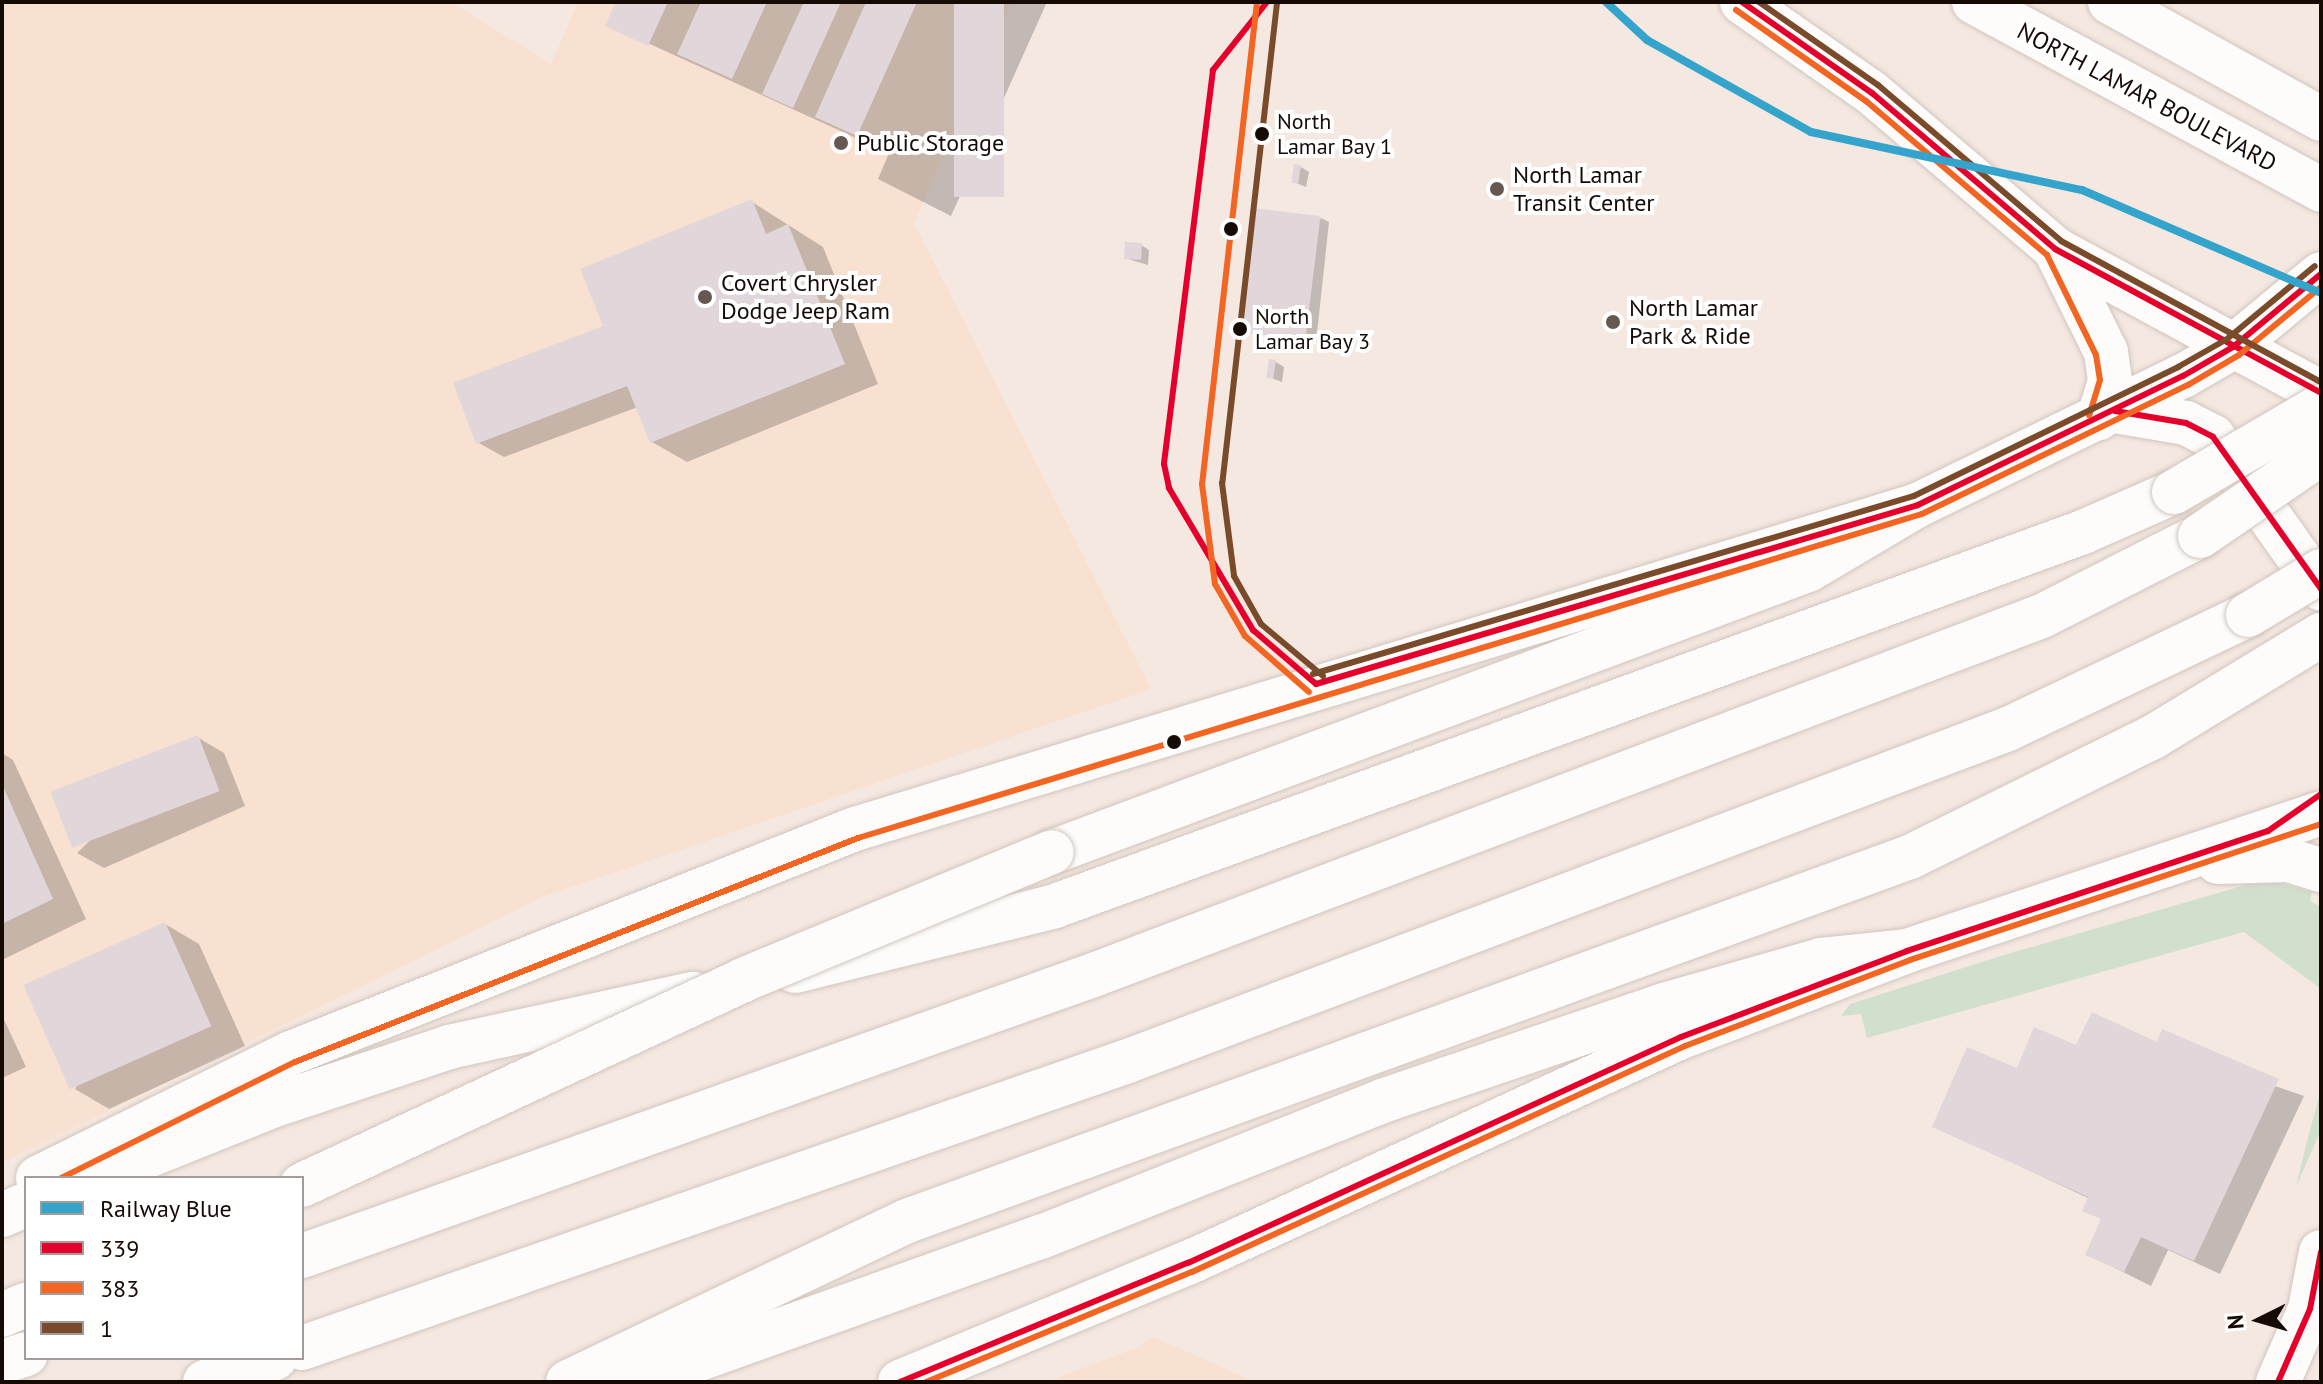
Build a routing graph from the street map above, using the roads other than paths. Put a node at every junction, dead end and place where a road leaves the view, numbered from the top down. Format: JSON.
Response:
{"nodes":[{"id":1,"x":1742,"y":2,"type":"edge"},
{"id":2,"x":1974,"y":2,"type":"edge"},
{"id":3,"x":2110,"y":2,"type":"edge"},
{"id":4,"x":2321,"y":119,"type":"edge"},
{"id":5,"x":2321,"y":190,"type":"edge"},
{"id":6,"x":2055,"y":249,"type":"junction"},
{"id":7,"x":2315,"y":281,"type":"edge"},
{"id":8,"x":2233,"y":347,"type":"junction"},
{"id":9,"x":2321,"y":393,"type":"edge"},
{"id":10,"x":2321,"y":406,"type":"edge"},
{"id":11,"x":2107,"y":415,"type":"junction"},
{"id":12,"x":2321,"y":453,"type":"edge"},
{"id":13,"x":1918,"y":505,"type":"junction"},
{"id":14,"x":2321,"y":571,"type":"edge"},
{"id":15,"x":2321,"y":589,"type":"edge"},
{"id":16,"x":2321,"y":635,"type":"edge"},
{"id":17,"x":2321,"y":794,"type":"edge"},
{"id":18,"x":2321,"y":813,"type":"edge"},
{"id":19,"x":2268,"y":831,"type":"junction"},
{"id":20,"x":2172,"y":864,"type":"junction"},
{"id":21,"x":2321,"y":870,"type":"edge"},
{"id":22,"x":1907,"y":951,"type":"junction"},
{"id":23,"x":42,"y":1176,"type":"edge"},
{"id":24,"x":98,"y":1176,"type":"edge"},
{"id":25,"x":304,"y":1184,"type":"edge"},
{"id":26,"x":24,"y":1186,"type":"edge"},
{"id":27,"x":2,"y":1198,"type":"edge"},
{"id":28,"x":24,"y":1206,"type":"edge"},
{"id":29,"x":2,"y":1215,"type":"edge"},
{"id":30,"x":2321,"y":1252,"type":"edge"},
{"id":31,"x":304,"y":1255,"type":"edge"},
{"id":32,"x":2316,"y":1303,"type":"edge"},
{"id":33,"x":24,"y":1306,"type":"edge"},
{"id":34,"x":2,"y":1315,"type":"edge"},
{"id":35,"x":304,"y":1347,"type":"edge"},
{"id":36,"x":24,"y":1355,"type":"edge"},
{"id":37,"x":269,"y":1360,"type":"edge"},
{"id":38,"x":2,"y":1362,"type":"edge"},
{"id":39,"x":205,"y":1382,"type":"edge"},
{"id":40,"x":568,"y":1382,"type":"edge"},
{"id":41,"x":635,"y":1382,"type":"edge"},
{"id":42,"x":900,"y":1382,"type":"edge"},
{"id":43,"x":2278,"y":1382,"type":"edge"}],
"edges":[{"from":1,"to":6,"type":"main road"},
{"from":2,"to":5,"type":"main road","name":"NORTH LAMAR BOULEVARD"},
{"from":3,"to":4,"type":"main road"},
{"from":6,"to":8,"type":"main road"},
{"from":6,"to":11,"type":"main road"},
{"from":7,"to":8,"type":"main road"},
{"from":8,"to":9,"type":"main road"},
{"from":8,"to":11,"type":"main road"},
{"from":10,"to":24,"type":"main road","bridge":true},
{"from":11,"to":13,"type":"main road"},
{"from":11,"to":15,"type":"main road"},
{"from":12,"to":31,"type":"main road","bridge":true},
{"from":13,"to":23,"type":"main road"},
{"from":13,"to":25,"type":"main road","bridge":true},
{"from":14,"to":35,"type":"main road","bridge":true},
{"from":16,"to":40,"type":"main road"},
{"from":17,"to":19,"type":"main road"},
{"from":18,"to":19,"type":"main road"},
{"from":19,"to":20,"type":"main road"},
{"from":20,"to":21,"type":"main road"},
{"from":20,"to":22,"type":"main road"},
{"from":22,"to":41,"type":"main road"},
{"from":22,"to":42,"type":"main road"},
{"from":26,"to":27,"type":"main road"},
{"from":28,"to":29,"type":"main road"},
{"from":30,"to":32,"type":"main road"},
{"from":32,"to":43,"type":"main road"},
{"from":33,"to":34,"type":"main road"},
{"from":36,"to":38,"type":"main road"},
{"from":37,"to":39,"type":"main road"}]}
